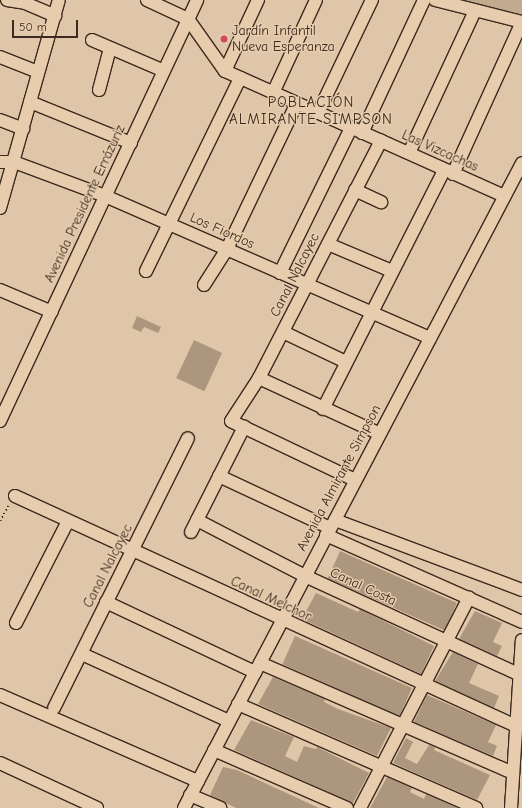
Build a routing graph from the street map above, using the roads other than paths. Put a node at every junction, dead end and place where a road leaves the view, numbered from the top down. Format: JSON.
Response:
{"nodes":[{"id":1,"x":7,"y":0,"type":"edge"},
{"id":2,"x":59,"y":0,"type":"edge"},
{"id":3,"x":197,"y":0,"type":"edge"},
{"id":4,"x":258,"y":0,"type":"edge"},
{"id":5,"x":316,"y":0,"type":"edge"},
{"id":6,"x":372,"y":0,"type":"edge"},
{"id":7,"x":424,"y":0,"type":"edge"},
{"id":8,"x":435,"y":0,"type":"edge"},
{"id":9,"x":155,"y":2,"type":"edge"},
{"id":10,"x":449,"y":3,"type":"edge"},
{"id":11,"x":474,"y":11,"type":"junction"},
{"id":12,"x":54,"y":16,"type":"junction"},
{"id":13,"x":188,"y":19,"type":"junction"},
{"id":14,"x":522,"y":22,"type":"edge"},
{"id":15,"x":92,"y":40,"type":"dead end"},
{"id":16,"x":110,"y":48,"type":"junction"},
{"id":17,"x":0,"y":56,"type":"edge"},
{"id":18,"x":164,"y":71,"type":"junction"},
{"id":19,"x":225,"y":71,"type":"junction"},
{"id":20,"x":38,"y":72,"type":"junction"},
{"id":21,"x":240,"y":78,"type":"junction"},
{"id":22,"x":99,"y":90,"type":"dead end"},
{"id":23,"x":273,"y":93,"type":"junction"},
{"id":24,"x":30,"y":102,"type":"junction"},
{"id":25,"x":297,"y":103,"type":"junction"},
{"id":26,"x":318,"y":113,"type":"junction"},
{"id":27,"x":0,"y":120,"type":"edge"},
{"id":28,"x":23,"y":129,"type":"junction"},
{"id":29,"x":357,"y":130,"type":"junction"},
{"id":30,"x":380,"y":141,"type":"junction"},
{"id":31,"x":130,"y":143,"type":"junction"},
{"id":32,"x":408,"y":154,"type":"junction"},
{"id":33,"x":0,"y":162,"type":"edge"},
{"id":34,"x":14,"y":162,"type":"junction"},
{"id":35,"x":522,"y":163,"type":"edge"},
{"id":36,"x":449,"y":172,"type":"junction"},
{"id":37,"x":355,"y":190,"type":"junction"},
{"id":38,"x":106,"y":196,"type":"junction"},
{"id":39,"x":504,"y":196,"type":"junction"},
{"id":40,"x":381,"y":202,"type":"dead end"},
{"id":41,"x":0,"y":208,"type":"edge"},
{"id":42,"x":170,"y":224,"type":"junction"},
{"id":43,"x":328,"y":244,"type":"junction"},
{"id":44,"x":227,"y":249,"type":"junction"},
{"id":45,"x":146,"y":271,"type":"dead end"},
{"id":46,"x":392,"y":271,"type":"junction"},
{"id":47,"x":280,"y":273,"type":"junction"},
{"id":48,"x":307,"y":284,"type":"junction"},
{"id":49,"x":204,"y":285,"type":"dead end"},
{"id":50,"x":0,"y":290,"type":"edge"},
{"id":51,"x":52,"y":312,"type":"junction"},
{"id":52,"x":371,"y":312,"type":"junction"},
{"id":53,"x":283,"y":332,"type":"junction"},
{"id":54,"x":430,"y":338,"type":"junction"},
{"id":55,"x":346,"y":362,"type":"junction"},
{"id":56,"x":259,"y":378,"type":"junction"},
{"id":57,"x":323,"y":409,"type":"junction"},
{"id":58,"x":0,"y":421,"type":"edge"},
{"id":59,"x":244,"y":427,"type":"junction"},
{"id":60,"x":380,"y":434,"type":"junction"},
{"id":61,"x":188,"y":438,"type":"dead end"},
{"id":62,"x":219,"y":476,"type":"junction"},
{"id":63,"x":355,"y":480,"type":"junction"},
{"id":64,"x":15,"y":496,"type":"road end"},
{"id":65,"x":197,"y":520,"type":"junction"},
{"id":66,"x":68,"y":521,"type":"junction"},
{"id":67,"x":330,"y":528,"type":"junction"},
{"id":68,"x":191,"y":532,"type":"dead end"},
{"id":69,"x":132,"y":551,"type":"junction"},
{"id":70,"x":305,"y":576,"type":"junction"},
{"id":71,"x":522,"y":590,"type":"edge"},
{"id":72,"x":469,"y":598,"type":"junction"},
{"id":73,"x":106,"y":602,"type":"junction"},
{"id":74,"x":282,"y":620,"type":"junction"},
{"id":75,"x":522,"y":622,"type":"edge"},
{"id":76,"x":16,"y":623,"type":"dead end"},
{"id":77,"x":522,"y":640,"type":"edge"},
{"id":78,"x":446,"y":643,"type":"junction"},
{"id":79,"x":82,"y":654,"type":"junction"},
{"id":80,"x":257,"y":667,"type":"junction"},
{"id":81,"x":520,"y":675,"type":"junction"},
{"id":82,"x":424,"y":685,"type":"junction"},
{"id":83,"x":0,"y":695,"type":"edge"},
{"id":84,"x":238,"y":704,"type":"junction"},
{"id":85,"x":54,"y":708,"type":"dead end"},
{"id":86,"x":229,"y":721,"type":"junction"},
{"id":87,"x":403,"y":726,"type":"junction"},
{"id":88,"x":516,"y":726,"type":"junction"},
{"id":89,"x":214,"y":750,"type":"junction"},
{"id":90,"x":0,"y":763,"type":"edge"},
{"id":91,"x":381,"y":767,"type":"junction"},
{"id":92,"x":513,"y":773,"type":"junction"},
{"id":93,"x":198,"y":781,"type":"junction"},
{"id":94,"x":190,"y":795,"type":"junction"},
{"id":95,"x":97,"y":808,"type":"edge"},
{"id":96,"x":184,"y":808,"type":"edge"},
{"id":97,"x":220,"y":808,"type":"edge"},
{"id":98,"x":347,"y":808,"type":"edge"},
{"id":99,"x":360,"y":808,"type":"edge"},
{"id":100,"x":476,"y":808,"type":"edge"},
{"id":101,"x":511,"y":808,"type":"edge"}],
"edges":[{"from":1,"to":12,"type":"street"},
{"from":2,"to":12,"type":"street"},
{"from":3,"to":13,"type":"street","name":"Avenida Presidente Errázuriz"},
{"from":4,"to":19,"type":"street"},
{"from":5,"to":23,"type":"street"},
{"from":6,"to":26,"type":"street"},
{"from":7,"to":29,"type":"street"},
{"from":8,"to":10,"type":"street"},
{"from":9,"to":13,"type":"street"},
{"from":10,"to":11,"type":"street"},
{"from":11,"to":14,"type":"street"},
{"from":11,"to":32,"type":"street"},
{"from":12,"to":20,"type":"street"},
{"from":13,"to":18,"type":"street","name":"Avenida Presidente Errázuriz"},
{"from":13,"to":19,"type":"street","name":"Las Vizcachas"},
{"from":14,"to":36,"type":"street"},
{"from":15,"to":16,"type":"street"},
{"from":16,"to":18,"type":"street"},
{"from":16,"to":22,"type":"street"},
{"from":17,"to":20,"type":"street"},
{"from":18,"to":31,"type":"street","name":"Avenida Presidente Errázuriz"},
{"from":19,"to":21,"type":"street","name":"Las Vizcachas"},
{"from":20,"to":24,"type":"street"},
{"from":21,"to":23,"type":"street","name":"Las Vizcachas"},
{"from":21,"to":42,"type":"street"},
{"from":23,"to":25,"type":"street","name":"Las Vizcachas"},
{"from":24,"to":28,"type":"street"},
{"from":24,"to":31,"type":"street"},
{"from":25,"to":26,"type":"street","name":"Las Vizcachas"},
{"from":25,"to":44,"type":"street"},
{"from":26,"to":29,"type":"street","name":"Las Vizcachas"},
{"from":27,"to":28,"type":"street"},
{"from":28,"to":34,"type":"street"},
{"from":29,"to":30,"type":"street","name":"Las Vizcachas"},
{"from":29,"to":47,"type":"street"},
{"from":30,"to":32,"type":"street","name":"Las Vizcachas"},
{"from":30,"to":37,"type":"street","name":"Canal Nalcayec"},
{"from":31,"to":38,"type":"street","name":"Avenida Presidente Errázuriz"},
{"from":32,"to":36,"type":"street","name":"Las Vizcachas"},
{"from":33,"to":34,"type":"street","name":"Los Fiordos"},
{"from":34,"to":38,"type":"street","name":"Los Fiordos"},
{"from":34,"to":41,"type":"street"},
{"from":35,"to":39,"type":"street","name":"Avenida Almirante Simpson"},
{"from":36,"to":39,"type":"street","name":"Las Vizcachas"},
{"from":36,"to":46,"type":"street"},
{"from":37,"to":40,"type":"street"},
{"from":37,"to":43,"type":"street","name":"Canal Nalcayec"},
{"from":38,"to":42,"type":"street","name":"Los Fiordos"},
{"from":38,"to":51,"type":"street","name":"Avenida Presidente Errázuriz"},
{"from":39,"to":54,"type":"street","name":"Avenida Almirante Simpson"},
{"from":42,"to":44,"type":"street","name":"Los Fiordos"},
{"from":42,"to":45,"type":"street"},
{"from":43,"to":46,"type":"street"},
{"from":43,"to":48,"type":"street","name":"Canal Nalcayec"},
{"from":44,"to":47,"type":"street","name":"Los Fiordos"},
{"from":44,"to":49,"type":"street"},
{"from":46,"to":52,"type":"street"},
{"from":47,"to":48,"type":"street","name":"Los Fiordos"},
{"from":48,"to":52,"type":"street","name":"Los Fiordos"},
{"from":48,"to":53,"type":"street","name":"Canal Nalcayec"},
{"from":50,"to":51,"type":"street"},
{"from":51,"to":58,"type":"street","name":"Avenida Presidente Errázuriz"},
{"from":52,"to":54,"type":"street","name":"Los Fiordos"},
{"from":52,"to":55,"type":"street"},
{"from":53,"to":55,"type":"street"},
{"from":53,"to":56,"type":"street","name":"Canal Nalcayec"},
{"from":54,"to":60,"type":"street","name":"Avenida Almirante Simpson"},
{"from":55,"to":57,"type":"street"},
{"from":56,"to":57,"type":"street"},
{"from":56,"to":59,"type":"street","name":"Canal Nalcayec"},
{"from":57,"to":60,"type":"street"},
{"from":59,"to":62,"type":"street"},
{"from":59,"to":63,"type":"street"},
{"from":60,"to":63,"type":"street","name":"Avenida Almirante Simpson"},
{"from":61,"to":69,"type":"street","name":"Canal Nalcayec"},
{"from":62,"to":65,"type":"street"},
{"from":62,"to":67,"type":"street"},
{"from":63,"to":67,"type":"street","name":"Avenida Almirante Simpson"},
{"from":64,"to":66,"type":"street","name":"Canal Melchor"},
{"from":65,"to":68,"type":"street"},
{"from":65,"to":70,"type":"street","name":"Canal Costa"},
{"from":66,"to":69,"type":"street","name":"Canal Melchor"},
{"from":66,"to":76,"type":"street"},
{"from":67,"to":70,"type":"street","name":"Avenida Almirante Simpson"},
{"from":67,"to":71,"type":"street"},
{"from":67,"to":72,"type":"street"},
{"from":69,"to":73,"type":"street","name":"Canal Nalcayec"},
{"from":69,"to":74,"type":"street","name":"Canal Melchor"},
{"from":70,"to":74,"type":"street","name":"Avenida Almirante Simpson"},
{"from":70,"to":78,"type":"street","name":"Canal Costa"},
{"from":72,"to":75,"type":"street"},
{"from":72,"to":78,"type":"street"},
{"from":73,"to":79,"type":"street","name":"Canal Nalcayec"},
{"from":73,"to":80,"type":"street"},
{"from":74,"to":80,"type":"street","name":"Avenida Almirante Simpson"},
{"from":74,"to":82,"type":"street","name":"Canal Melchor"},
{"from":77,"to":81,"type":"street"},
{"from":78,"to":81,"type":"street","name":"Canal Costa"},
{"from":78,"to":82,"type":"street"},
{"from":79,"to":85,"type":"street","name":"Canal Nalcayec"},
{"from":79,"to":86,"type":"street"},
{"from":80,"to":84,"type":"street","name":"Avenida Almirante Simpson"},
{"from":80,"to":87,"type":"street"},
{"from":81,"to":88,"type":"street"},
{"from":82,"to":87,"type":"street"},
{"from":82,"to":88,"type":"street","name":"Canal Melchor"},
{"from":83,"to":93,"type":"street"},
{"from":84,"to":86,"type":"street","name":"Avenida Almirante Simpson"},
{"from":84,"to":91,"type":"street"},
{"from":86,"to":89,"type":"street","name":"Avenida Almirante Simpson"},
{"from":87,"to":91,"type":"street"},
{"from":87,"to":92,"type":"street"},
{"from":88,"to":92,"type":"street"},
{"from":89,"to":93,"type":"street","name":"Avenida Almirante Simpson"},
{"from":89,"to":98,"type":"street"},
{"from":90,"to":95,"type":"street"},
{"from":91,"to":99,"type":"street"},
{"from":91,"to":100,"type":"street"},
{"from":92,"to":101,"type":"street"},
{"from":93,"to":94,"type":"street","name":"Avenida Almirante Simpson"},
{"from":94,"to":96,"type":"street","name":"Avenida Almirante Simpson"},
{"from":94,"to":97,"type":"street"}]}
